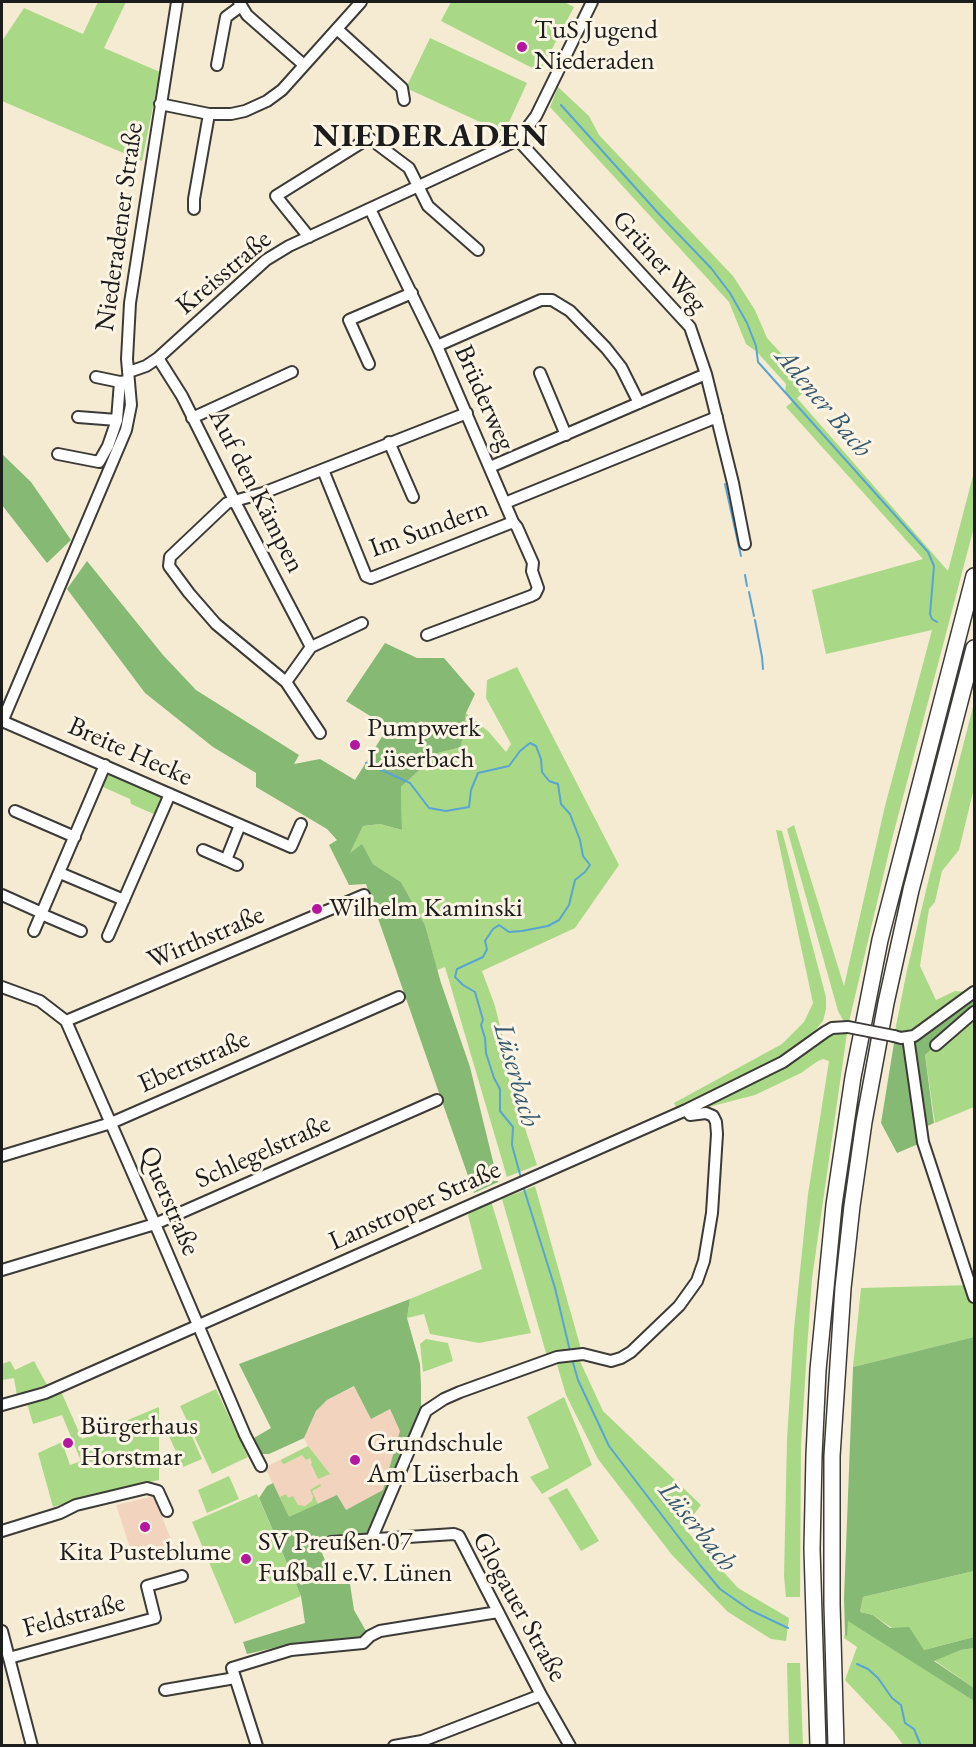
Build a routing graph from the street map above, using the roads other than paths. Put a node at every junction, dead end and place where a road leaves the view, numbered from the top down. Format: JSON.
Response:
{"nodes":[{"id":1,"x":177,"y":2,"type":"edge"},
{"id":2,"x":361,"y":2,"type":"edge"},
{"id":3,"x":592,"y":2,"type":"edge"},
{"id":4,"x":240,"y":4,"type":"edge"},
{"id":5,"x":337,"y":29,"type":"junction"},
{"id":6,"x":217,"y":65,"type":"dead end"},
{"id":7,"x":304,"y":65,"type":"junction"},
{"id":8,"x":404,"y":100,"type":"dead end"},
{"id":9,"x":160,"y":104,"type":"junction"},
{"id":10,"x":209,"y":114,"type":"junction"},
{"id":11,"x":518,"y":140,"type":"junction"},
{"id":12,"x":419,"y":186,"type":"junction"},
{"id":13,"x":370,"y":208,"type":"junction"},
{"id":14,"x":194,"y":209,"type":"dead end"},
{"id":15,"x":309,"y":237,"type":"junction"},
{"id":16,"x":478,"y":250,"type":"dead end"},
{"id":17,"x":412,"y":293,"type":"junction"},
{"id":18,"x":436,"y":346,"type":"junction"},
{"id":19,"x":158,"y":358,"type":"junction"},
{"id":20,"x":369,"y":364,"type":"dead end"},
{"id":21,"x":292,"y":372,"type":"dead end"},
{"id":22,"x":540,"y":373,"type":"dead end"},
{"id":23,"x":706,"y":374,"type":"junction"},
{"id":24,"x":96,"y":377,"type":"dead end"},
{"id":25,"x":126,"y":378,"type":"junction"},
{"id":26,"x":639,"y":404,"type":"junction"},
{"id":27,"x":466,"y":413,"type":"junction"},
{"id":28,"x":78,"y":417,"type":"dead end"},
{"id":29,"x":717,"y":417,"type":"junction"},
{"id":30,"x":192,"y":418,"type":"junction"},
{"id":31,"x":117,"y":420,"type":"junction"},
{"id":32,"x":566,"y":435,"type":"junction"},
{"id":33,"x":389,"y":442,"type":"junction"},
{"id":34,"x":58,"y":454,"type":"dead end"},
{"id":35,"x":490,"y":467,"type":"junction"},
{"id":36,"x":323,"y":470,"type":"junction"},
{"id":37,"x":413,"y":497,"type":"dead end"},
{"id":38,"x":234,"y":500,"type":"junction"},
{"id":39,"x":505,"y":503,"type":"junction"},
{"id":40,"x":513,"y":522,"type":"junction"},
{"id":41,"x":745,"y":544,"type":"dead end"},
{"id":42,"x":975,"y":576,"type":"edge"},
{"id":43,"x":362,"y":623,"type":"dead end"},
{"id":44,"x":427,"y":635,"type":"dead end"},
{"id":45,"x":311,"y":647,"type":"junction"},
{"id":46,"x":975,"y":648,"type":"edge"},
{"id":47,"x":286,"y":682,"type":"junction"},
{"id":48,"x":2,"y":721,"type":"edge"},
{"id":49,"x":320,"y":733,"type":"dead end"},
{"id":50,"x":105,"y":765,"type":"junction"},
{"id":51,"x":170,"y":794,"type":"junction"},
{"id":52,"x":15,"y":811,"type":"dead end"},
{"id":53,"x":301,"y":824,"type":"dead end"},
{"id":54,"x":240,"y":825,"type":"junction"},
{"id":55,"x":75,"y":837,"type":"junction"},
{"id":56,"x":204,"y":850,"type":"dead end"},
{"id":57,"x":60,"y":873,"type":"junction"},
{"id":58,"x":2,"y":895,"type":"edge"},
{"id":59,"x":364,"y":895,"type":"dead end"},
{"id":60,"x":123,"y":900,"type":"junction"},
{"id":61,"x":42,"y":914,"type":"junction"},
{"id":62,"x":34,"y":931,"type":"dead end"},
{"id":63,"x":81,"y":931,"type":"dead end"},
{"id":64,"x":108,"y":936,"type":"dead end"},
{"id":65,"x":2,"y":987,"type":"edge"},
{"id":66,"x":975,"y":992,"type":"edge"},
{"id":67,"x":399,"y":997,"type":"dead end"},
{"id":68,"x":975,"y":1012,"type":"edge"},
{"id":69,"x":66,"y":1021,"type":"junction"},
{"id":70,"x":908,"y":1037,"type":"junction"},
{"id":71,"x":936,"y":1045,"type":"dead end"},
{"id":72,"x":437,"y":1100,"type":"dead end"},
{"id":73,"x":686,"y":1110,"type":"junction"},
{"id":74,"x":111,"y":1123,"type":"junction"},
{"id":75,"x":2,"y":1156,"type":"edge"},
{"id":76,"x":155,"y":1224,"type":"junction"},
{"id":77,"x":2,"y":1270,"type":"edge"},
{"id":78,"x":975,"y":1297,"type":"edge"},
{"id":79,"x":197,"y":1326,"type":"junction"},
{"id":80,"x":2,"y":1406,"type":"edge"},
{"id":81,"x":261,"y":1466,"type":"dead end"},
{"id":82,"x":167,"y":1511,"type":"dead end"},
{"id":83,"x":2,"y":1531,"type":"edge"},
{"id":84,"x":371,"y":1540,"type":"junction"},
{"id":85,"x":331,"y":1542,"type":"dead end"},
{"id":86,"x":182,"y":1576,"type":"dead end"},
{"id":87,"x":498,"y":1612,"type":"junction"},
{"id":88,"x":2,"y":1631,"type":"edge"},
{"id":89,"x":9,"y":1658,"type":"junction"},
{"id":90,"x":234,"y":1673,"type":"junction"},
{"id":91,"x":165,"y":1690,"type":"dead end"},
{"id":92,"x":542,"y":1695,"type":"junction"},
{"id":93,"x":32,"y":1746,"type":"edge"},
{"id":94,"x":256,"y":1746,"type":"edge"},
{"id":95,"x":394,"y":1746,"type":"edge"},
{"id":96,"x":570,"y":1746,"type":"edge"},
{"id":97,"x":818,"y":1746,"type":"edge"},
{"id":98,"x":836,"y":1746,"type":"edge"}],
"edges":[{"from":1,"to":9,"type":"street","name":"Niederadener Straße"},
{"from":2,"to":5,"type":"street"},
{"from":3,"to":11,"type":"street","name":"Kreisstraße"},
{"from":4,"to":6,"type":"street"},
{"from":4,"to":7,"type":"street"},
{"from":5,"to":7,"type":"street"},
{"from":5,"to":8,"type":"street"},
{"from":7,"to":10,"type":"street"},
{"from":9,"to":10,"type":"street"},
{"from":9,"to":25,"type":"street","name":"Niederadener Straße"},
{"from":10,"to":14,"type":"street"},
{"from":11,"to":12,"type":"street","name":"Kreisstraße"},
{"from":11,"to":23,"type":"street","name":"Grüner Weg"},
{"from":12,"to":13,"type":"street","name":"Kreisstraße"},
{"from":12,"to":15,"type":"street"},
{"from":12,"to":16,"type":"street"},
{"from":13,"to":15,"type":"street","name":"Kreisstraße"},
{"from":13,"to":17,"type":"street","name":"Brüderweg"},
{"from":15,"to":19,"type":"street","name":"Kreisstraße"},
{"from":17,"to":18,"type":"street","name":"Brüderweg"},
{"from":17,"to":20,"type":"street"},
{"from":18,"to":26,"type":"street"},
{"from":18,"to":27,"type":"street","name":"Brüderweg"},
{"from":19,"to":25,"type":"street","name":"Kreisstraße"},
{"from":19,"to":30,"type":"street","name":"Auf den Kämpen"},
{"from":21,"to":30,"type":"street"},
{"from":22,"to":32,"type":"street"},
{"from":23,"to":26,"type":"street"},
{"from":23,"to":29,"type":"street","name":"Grüner Weg"},
{"from":24,"to":25,"type":"street"},
{"from":25,"to":31,"type":"street"},
{"from":25,"to":48,"type":"street","name":"Niederadener Straße"},
{"from":26,"to":32,"type":"street"},
{"from":27,"to":33,"type":"street"},
{"from":27,"to":35,"type":"street","name":"Brüderweg"},
{"from":28,"to":31,"type":"street"},
{"from":29,"to":39,"type":"street","name":"Im Sundern"},
{"from":29,"to":41,"type":"street","name":"Grüner Weg"},
{"from":30,"to":38,"type":"street","name":"Auf den Kämpen"},
{"from":31,"to":34,"type":"street"},
{"from":32,"to":35,"type":"street"},
{"from":33,"to":36,"type":"street"},
{"from":33,"to":37,"type":"street"},
{"from":35,"to":39,"type":"street","name":"Brüderweg"},
{"from":36,"to":38,"type":"street"},
{"from":36,"to":40,"type":"street","name":"Im Sundern"},
{"from":38,"to":45,"type":"street","name":"Auf den Kämpen"},
{"from":38,"to":47,"type":"street"},
{"from":39,"to":40,"type":"street","name":"Brüderweg"},
{"from":40,"to":44,"type":"street","name":"Brüderweg"},
{"from":42,"to":97,"type":"highway"},
{"from":43,"to":45,"type":"street"},
{"from":45,"to":47,"type":"street"},
{"from":46,"to":98,"type":"highway"},
{"from":47,"to":49,"type":"street"},
{"from":48,"to":50,"type":"street","name":"Breite Hecke"},
{"from":50,"to":51,"type":"street","name":"Breite Hecke"},
{"from":50,"to":55,"type":"street"},
{"from":51,"to":54,"type":"street","name":"Breite Hecke"},
{"from":51,"to":60,"type":"street"},
{"from":52,"to":55,"type":"street"},
{"from":53,"to":54,"type":"street","name":"Breite Hecke"},
{"from":54,"to":56,"type":"street"},
{"from":55,"to":57,"type":"street"},
{"from":57,"to":60,"type":"street"},
{"from":57,"to":61,"type":"street"},
{"from":58,"to":61,"type":"street"},
{"from":59,"to":69,"type":"street","name":"Wirthstraße"},
{"from":60,"to":64,"type":"street"},
{"from":61,"to":62,"type":"street"},
{"from":61,"to":63,"type":"street"},
{"from":65,"to":69,"type":"street","name":"Querstraße"},
{"from":66,"to":70,"type":"street"},
{"from":67,"to":74,"type":"street","name":"Ebertstraße"},
{"from":68,"to":71,"type":"street"},
{"from":69,"to":74,"type":"street","name":"Querstraße"},
{"from":70,"to":73,"type":"street","name":"Lanstroper Straße","bridge":true},
{"from":70,"to":78,"type":"street"},
{"from":72,"to":76,"type":"street","name":"Schlegelstraße"},
{"from":73,"to":79,"type":"street","name":"Lanstroper Straße"},
{"from":73,"to":84,"type":"street"},
{"from":74,"to":75,"type":"street","name":"Ebertstraße"},
{"from":74,"to":76,"type":"street","name":"Querstraße"},
{"from":76,"to":77,"type":"street","name":"Schlegelstraße"},
{"from":76,"to":79,"type":"street","name":"Querstraße"},
{"from":79,"to":80,"type":"street","name":"Lanstroper Straße"},
{"from":79,"to":81,"type":"street","name":"Querstraße"},
{"from":82,"to":83,"type":"street"},
{"from":84,"to":85,"type":"street","name":"Glogauer Straße"},
{"from":84,"to":87,"type":"street","name":"Glogauer Straße"},
{"from":86,"to":89,"type":"street","name":"Feldstraße"},
{"from":87,"to":90,"type":"street"},
{"from":87,"to":92,"type":"street","name":"Glogauer Straße"},
{"from":88,"to":89,"type":"street"},
{"from":89,"to":93,"type":"street"},
{"from":90,"to":91,"type":"street"},
{"from":90,"to":94,"type":"street"},
{"from":92,"to":95,"type":"street"},
{"from":92,"to":96,"type":"street","name":"Glogauer Straße"}]}
